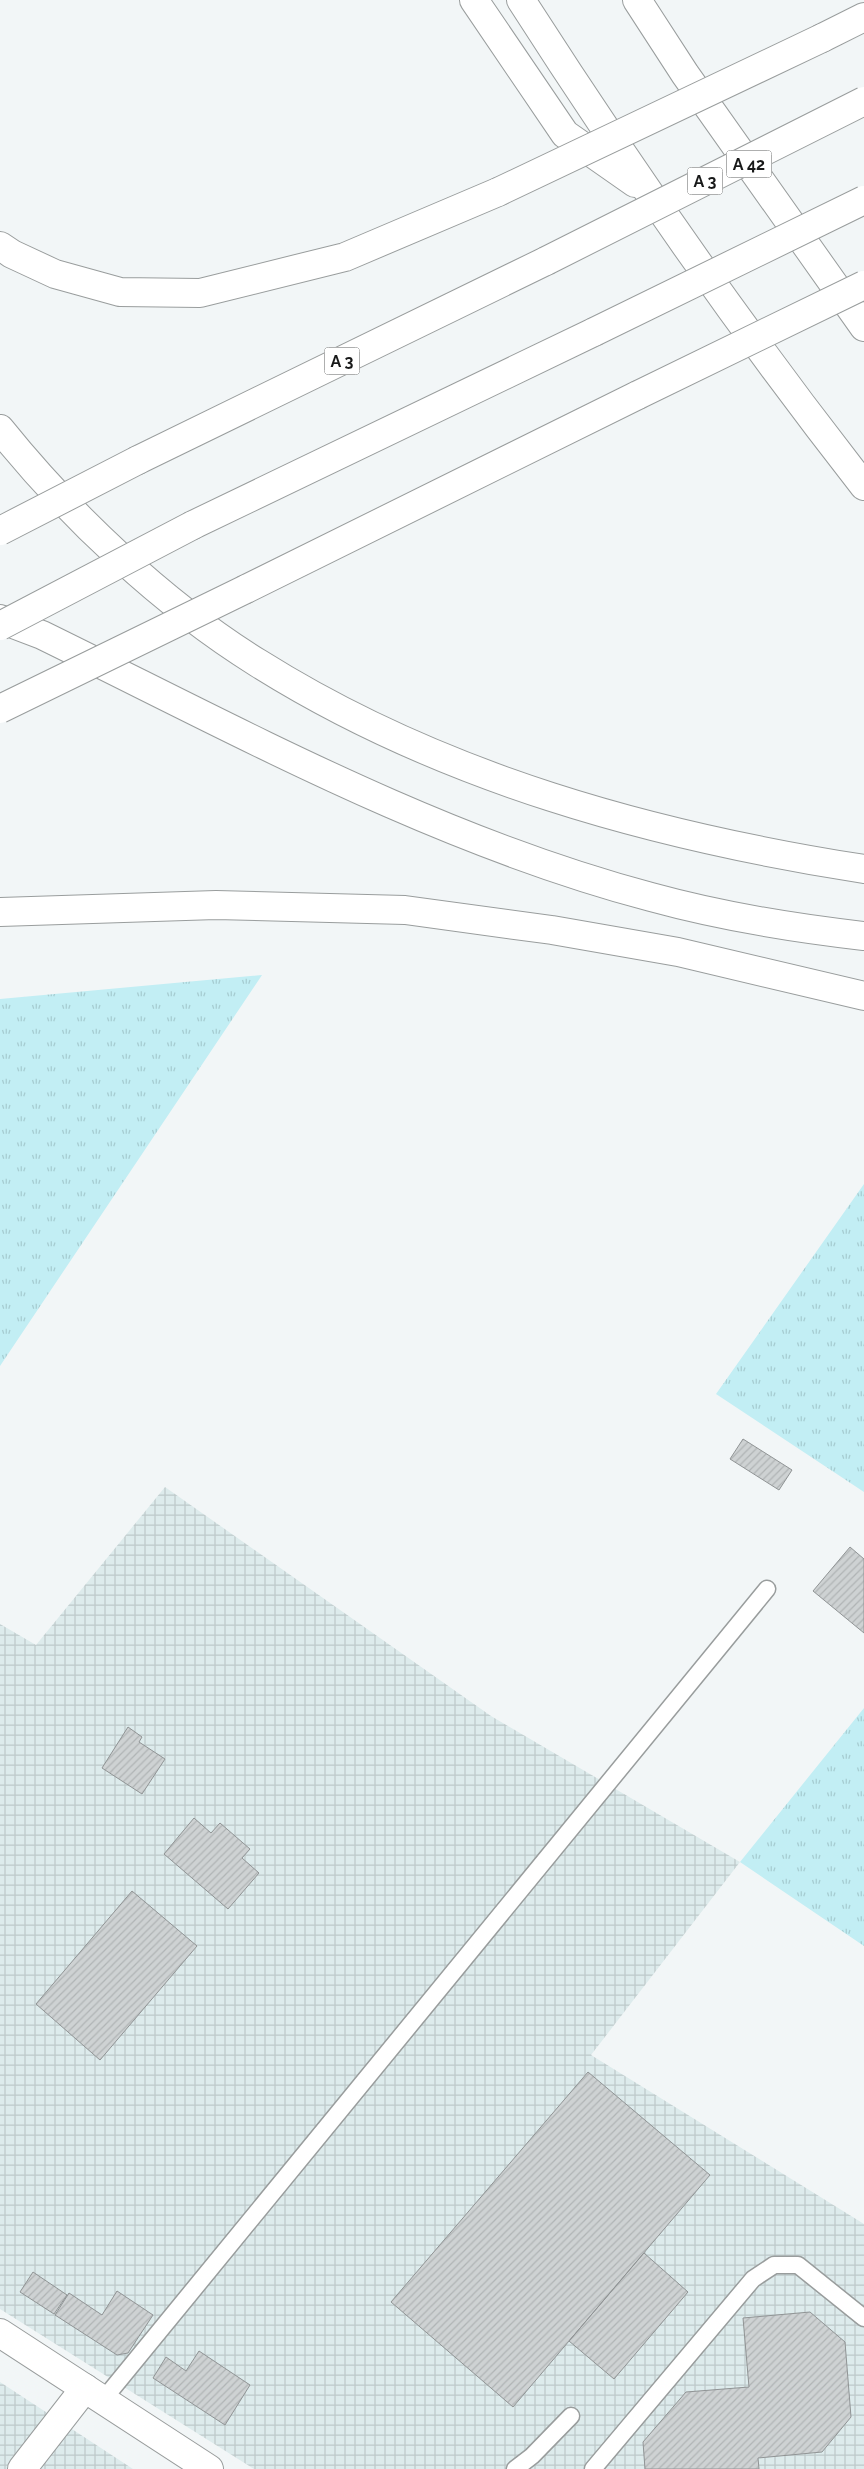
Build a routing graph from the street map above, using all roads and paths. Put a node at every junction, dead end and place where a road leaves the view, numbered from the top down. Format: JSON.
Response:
{"nodes":[{"id":1,"x":474,"y":0,"type":"edge"},
{"id":2,"x":520,"y":0,"type":"edge"},
{"id":3,"x":637,"y":0,"type":"edge"},
{"id":4,"x":864,"y":17,"type":"edge"},
{"id":5,"x":864,"y":100,"type":"edge"},
{"id":6,"x":648,"y":193,"type":"junction"},
{"id":7,"x":864,"y":200,"type":"edge"},
{"id":8,"x":0,"y":246,"type":"edge"},
{"id":9,"x":864,"y":285,"type":"edge"},
{"id":10,"x":864,"y":327,"type":"edge"},
{"id":11,"x":0,"y":429,"type":"edge"},
{"id":12,"x":864,"y":486,"type":"edge"},
{"id":13,"x":0,"y":531,"type":"edge"},
{"id":14,"x":0,"y":619,"type":"edge"},
{"id":15,"x":0,"y":626,"type":"edge"},
{"id":16,"x":0,"y":709,"type":"edge"},
{"id":17,"x":864,"y":869,"type":"edge"},
{"id":18,"x":0,"y":912,"type":"edge"},
{"id":19,"x":864,"y":936,"type":"edge"},
{"id":20,"x":864,"y":996,"type":"edge"},
{"id":21,"x":767,"y":1590,"type":"dead end"},
{"id":22,"x":864,"y":2318,"type":"edge"},
{"id":23,"x":0,"y":2333,"type":"edge"},
{"id":24,"x":94,"y":2394,"type":"junction"},
{"id":25,"x":571,"y":2416,"type":"dead end"},
{"id":26,"x":22,"y":2469,"type":"edge"},
{"id":27,"x":209,"y":2469,"type":"edge"},
{"id":28,"x":515,"y":2469,"type":"edge"},
{"id":29,"x":593,"y":2469,"type":"edge"}],
"edges":[{"from":1,"to":6,"type":"main road"},
{"from":2,"to":6,"type":"main road"},
{"from":3,"to":10,"type":"main road","number":"A 42"},
{"from":4,"to":8,"type":"main road","bridge":true},
{"from":5,"to":13,"type":"main road","number":"A 3","bridge":true},
{"from":6,"to":12,"type":"main road"},
{"from":7,"to":15,"type":"main road","bridge":true},
{"from":9,"to":16,"type":"main road","bridge":true},
{"from":11,"to":17,"type":"main road"},
{"from":14,"to":19,"type":"main road"},
{"from":18,"to":20,"type":"main road"},
{"from":21,"to":24,"type":"lane"},
{"from":22,"to":29,"type":"lane"},
{"from":23,"to":24,"type":"main road"},
{"from":24,"to":26,"type":"main road"},
{"from":24,"to":27,"type":"main road"},
{"from":25,"to":28,"type":"lane"}]}
